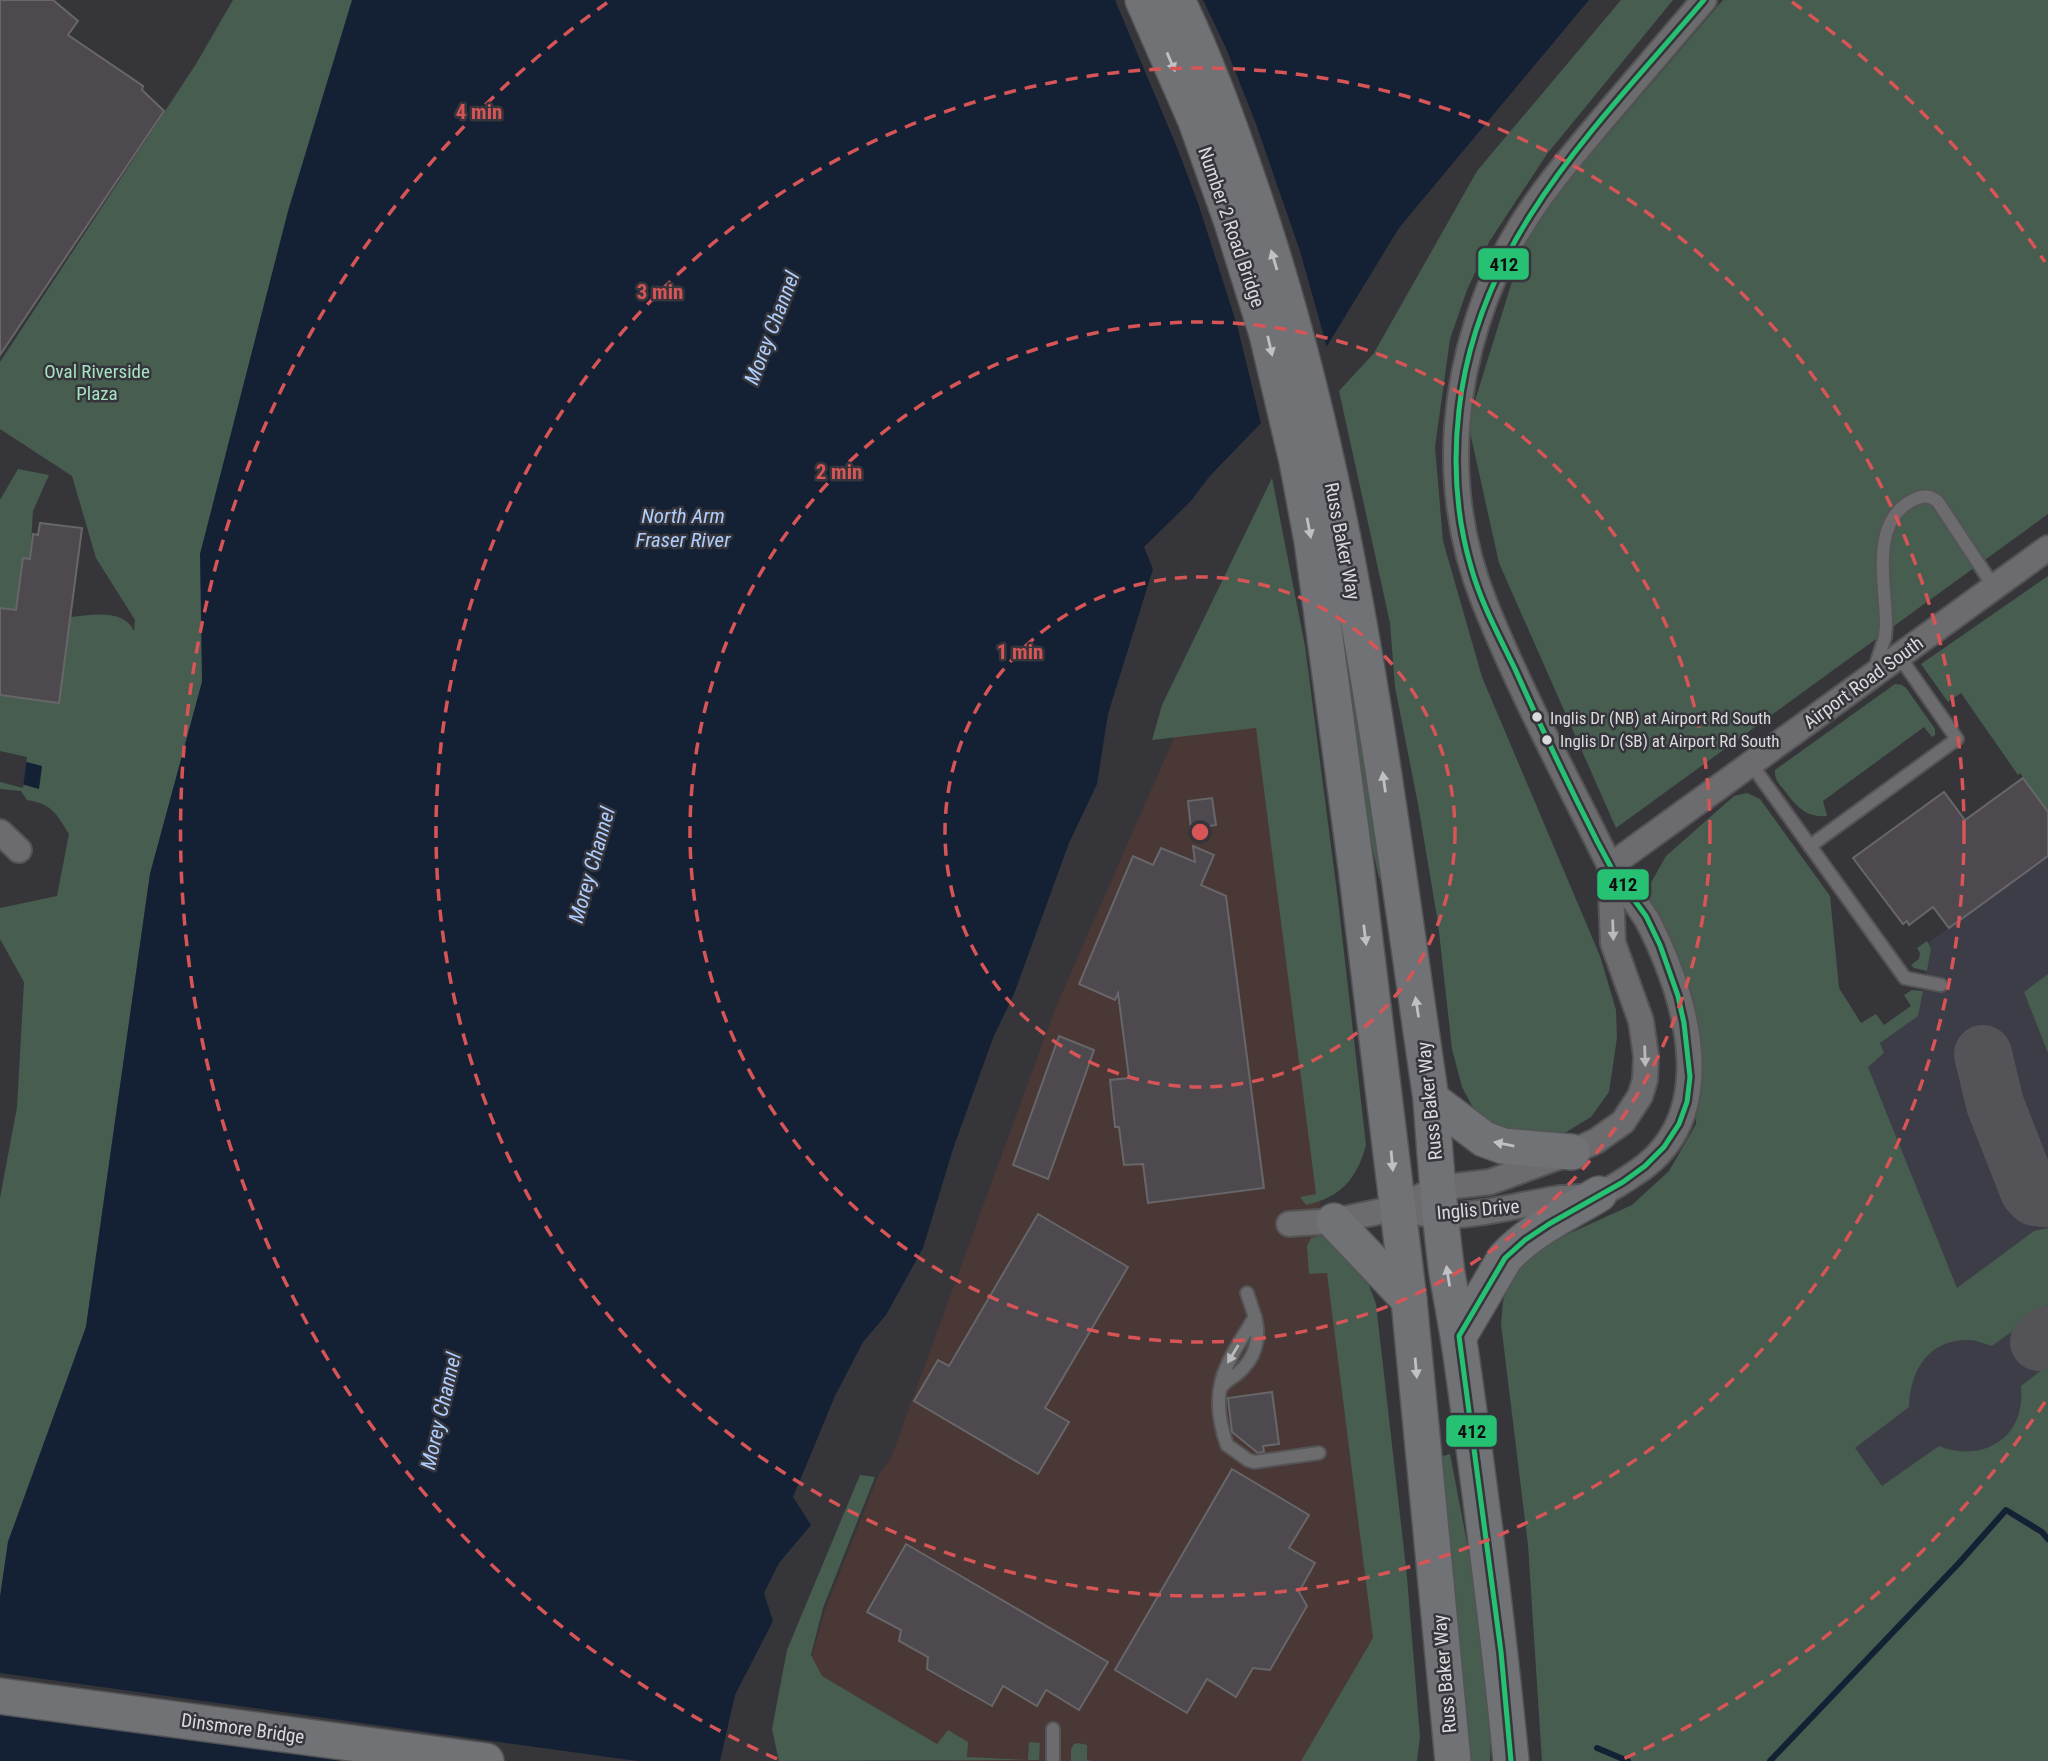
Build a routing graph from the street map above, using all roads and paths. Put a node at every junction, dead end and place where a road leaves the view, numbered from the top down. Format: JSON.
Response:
{"nodes":[{"id":1,"x":1143,"y":0,"type":"edge"},
{"id":2,"x":1177,"y":0,"type":"edge"},
{"id":3,"x":1704,"y":0,"type":"edge"},
{"id":4,"x":1310,"y":453,"type":"junction"},
{"id":5,"x":2048,"y":548,"type":"edge"},
{"id":6,"x":1994,"y":587,"type":"junction"},
{"id":7,"x":1899,"y":656,"type":"junction"},
{"id":8,"x":1872,"y":675,"type":"junction"},
{"id":9,"x":1751,"y":764,"type":"junction"},
{"id":10,"x":0,"y":832,"type":"edge"},
{"id":11,"x":1810,"y":846,"type":"junction"},
{"id":12,"x":19,"y":850,"type":"dead end"},
{"id":13,"x":1610,"y":866,"type":"junction"},
{"id":14,"x":1941,"y":985,"type":"dead end"},
{"id":15,"x":1431,"y":1099,"type":"junction"},
{"id":16,"x":1572,"y":1152,"type":"junction"},
{"id":17,"x":1599,"y":1194,"type":"junction"},
{"id":18,"x":1440,"y":1202,"type":"junction"},
{"id":19,"x":1397,"y":1208,"type":"junction"},
{"id":20,"x":1334,"y":1221,"type":"junction"},
{"id":21,"x":1289,"y":1224,"type":"dead end"},
{"id":22,"x":1247,"y":1293,"type":"dead end"},
{"id":23,"x":1409,"y":1300,"type":"junction"},
{"id":24,"x":1459,"y":1336,"type":"junction"},
{"id":25,"x":1319,"y":1452,"type":"dead end"},
{"id":26,"x":0,"y":1696,"type":"edge"},
{"id":27,"x":1053,"y":1729,"type":"dead end"},
{"id":28,"x":486,"y":1761,"type":"edge"},
{"id":29,"x":1053,"y":1761,"type":"edge"},
{"id":30,"x":1453,"y":1761,"type":"edge"},
{"id":31,"x":1511,"y":1761,"type":"edge"}],
"edges":[{"from":1,"to":4,"type":"main road","name":"Number 2 Road Bridge","one_way":true},
{"from":4,"to":2,"type":"main road","name":"Number 2 Road Bridge","one_way":true},
{"from":3,"to":13,"type":"street","name":"Inglis Drive"},
{"from":15,"to":4,"type":"main road","name":"Russ Baker Way","one_way":true},
{"from":4,"to":19,"type":"main road","name":"Russ Baker Way","one_way":true},
{"from":5,"to":6,"type":"street","name":"Airport Road South"},
{"from":6,"to":7,"type":"street","name":"Airport Road South"},
{"from":6,"to":8,"type":"lane"},
{"from":7,"to":8,"type":"street","name":"Airport Road South"},
{"from":7,"to":11,"type":"lane"},
{"from":8,"to":9,"type":"street","name":"Airport Road South"},
{"from":9,"to":11,"type":"lane"},
{"from":9,"to":13,"type":"street","name":"Airport Road South"},
{"from":10,"to":12,"type":"street"},
{"from":11,"to":14,"type":"lane"},
{"from":13,"to":16,"type":"street","name":"Inglis Drive","one_way":true},
{"from":13,"to":17,"type":"street","name":"Inglis Drive"},
{"from":16,"to":15,"type":"main road","one_way":true},
{"from":15,"to":18,"type":"main road","name":"Russ Baker Way"},
{"from":16,"to":18,"type":"street","name":"Inglis Drive"},
{"from":17,"to":18,"type":"street","name":"Inglis Drive"},
{"from":17,"to":24,"type":"main road"},
{"from":18,"to":19,"type":"street","name":"Inglis Drive"},
{"from":24,"to":18,"type":"main road","name":"Russ Baker Way","one_way":true},
{"from":19,"to":20,"type":"street"},
{"from":19,"to":23,"type":"main road","name":"Russ Baker Way"},
{"from":20,"to":21,"type":"street"},
{"from":20,"to":23,"type":"main road"},
{"from":22,"to":25,"type":"lane","one_way":true},
{"from":23,"to":30,"type":"main road","name":"Russ Baker Way","one_way":true},
{"from":24,"to":31,"type":"main road","name":"Russ Baker Way"},
{"from":26,"to":28,"type":"main road","name":"Dinsmore Bridge"},
{"from":27,"to":29,"type":"lane"}]}
